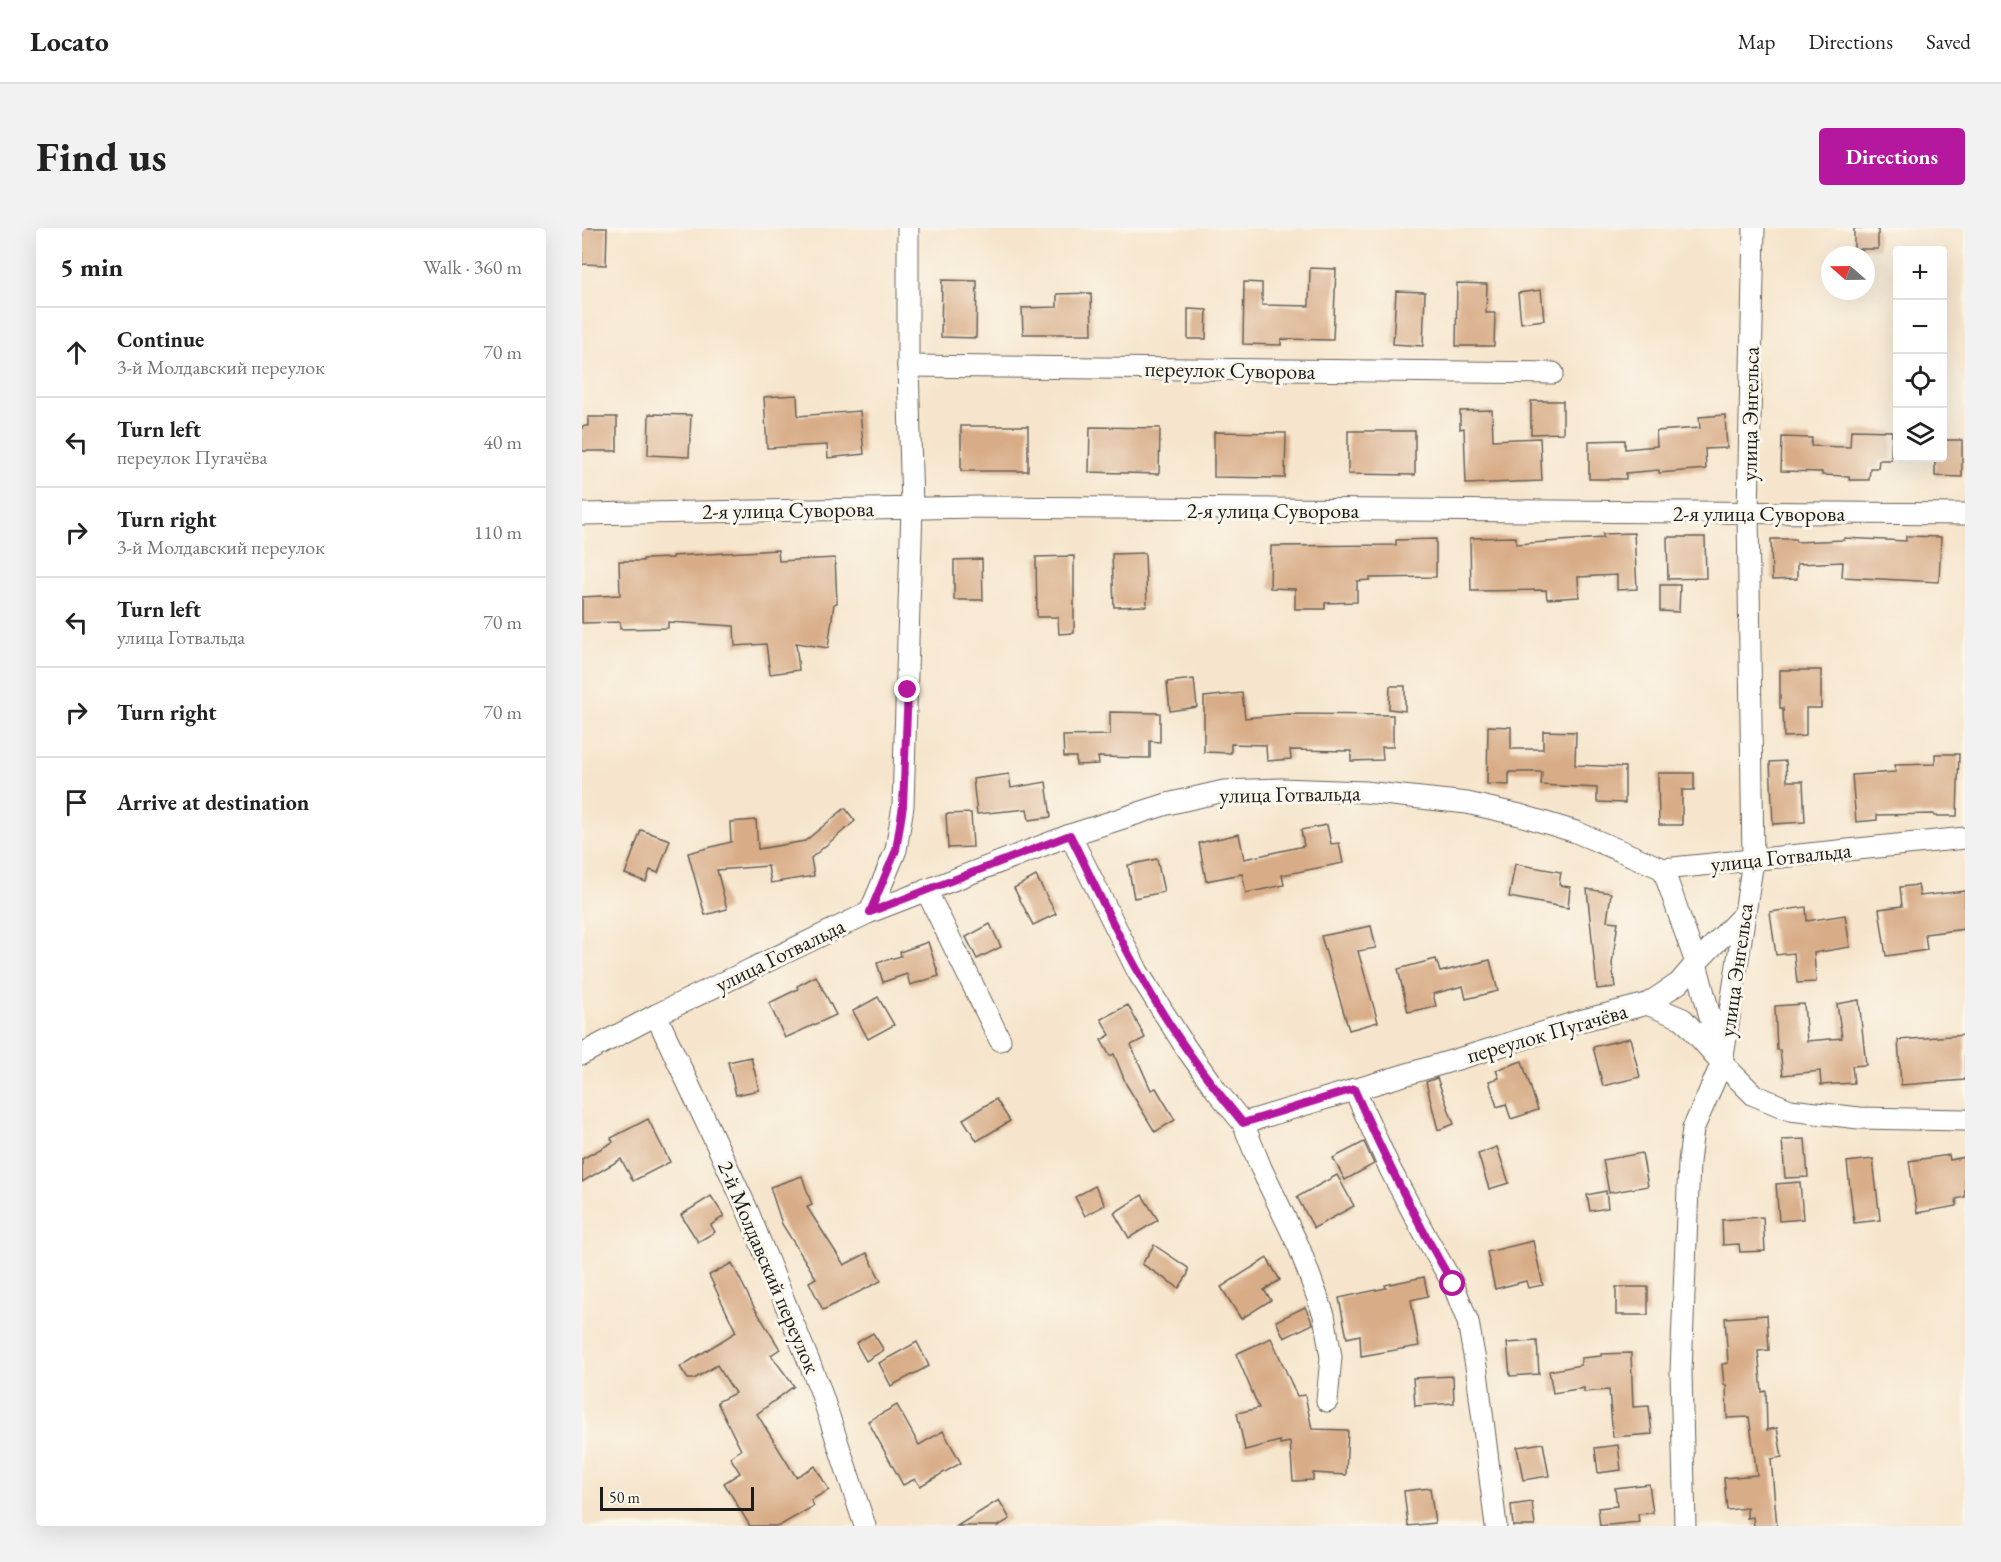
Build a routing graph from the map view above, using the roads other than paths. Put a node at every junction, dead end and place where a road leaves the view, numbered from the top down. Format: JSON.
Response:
{"nodes":[{"id":1,"x":908,"y":228,"type":"edge"},
{"id":2,"x":1754,"y":228,"type":"edge"},
{"id":3,"x":908,"y":366,"type":"junction"},
{"id":4,"x":1553,"y":373,"type":"dead end"},
{"id":5,"x":912,"y":507,"type":"junction"},
{"id":6,"x":1748,"y":513,"type":"junction"},
{"id":7,"x":582,"y":514,"type":"edge"},
{"id":8,"x":1965,"y":514,"type":"edge"},
{"id":9,"x":1070,"y":835,"type":"junction"},
{"id":10,"x":1965,"y":838,"type":"edge"},
{"id":11,"x":1753,"y":861,"type":"junction"},
{"id":12,"x":1663,"y":869,"type":"junction"},
{"id":13,"x":926,"y":890,"type":"junction"},
{"id":14,"x":870,"y":912,"type":"junction"},
{"id":15,"x":1743,"y":915,"type":"junction"},
{"id":16,"x":1696,"y":963,"type":"junction"},
{"id":17,"x":1647,"y":1004,"type":"junction"},
{"id":18,"x":656,"y":1015,"type":"junction"},
{"id":19,"x":1000,"y":1040,"type":"dead end"},
{"id":20,"x":582,"y":1054,"type":"edge"},
{"id":21,"x":1722,"y":1063,"type":"junction"},
{"id":22,"x":1354,"y":1089,"type":"junction"},
{"id":23,"x":1965,"y":1120,"type":"edge"},
{"id":24,"x":1243,"y":1123,"type":"junction"},
{"id":25,"x":1327,"y":1401,"type":"dead end"},
{"id":26,"x":865,"y":1526,"type":"edge"},
{"id":27,"x":1496,"y":1526,"type":"edge"},
{"id":28,"x":1685,"y":1526,"type":"edge"}],
"edges":[{"from":1,"to":3,"type":"street"},
{"from":2,"to":6,"type":"street","name":"улица Энгельса"},
{"from":3,"to":4,"type":"street","name":"переулок Суворова"},
{"from":3,"to":5,"type":"street"},
{"from":5,"to":6,"type":"street","name":"2-я улица Суворова"},
{"from":5,"to":7,"type":"street","name":"2-я улица Суворова"},
{"from":5,"to":14,"type":"street"},
{"from":6,"to":8,"type":"street","name":"2-я улица Суворова"},
{"from":6,"to":11,"type":"street","name":"улица Энгельса"},
{"from":9,"to":12,"type":"street","name":"улица Готвальда"},
{"from":9,"to":13,"type":"street","name":"улица Готвальда"},
{"from":9,"to":24,"type":"street"},
{"from":10,"to":11,"type":"street","name":"улица Готвальда"},
{"from":11,"to":12,"type":"street","name":"улица Готвальда"},
{"from":11,"to":15,"type":"street","name":"улица Энгельса"},
{"from":12,"to":16,"type":"street"},
{"from":13,"to":14,"type":"street","name":"улица Готвальда"},
{"from":13,"to":19,"type":"street"},
{"from":14,"to":18,"type":"street","name":"улица Готвальда"},
{"from":15,"to":16,"type":"street"},
{"from":15,"to":21,"type":"street","name":"улица Энгельса"},
{"from":16,"to":17,"type":"street"},
{"from":16,"to":21,"type":"street"},
{"from":17,"to":21,"type":"street","name":"переулок Пугачёва"},
{"from":17,"to":22,"type":"street","name":"переулок Пугачёва"},
{"from":18,"to":20,"type":"street","name":"улица Готвальда"},
{"from":18,"to":26,"type":"street","name":"2-й Молдавский переулок"},
{"from":21,"to":23,"type":"street","name":"переулок Пугачёва"},
{"from":21,"to":28,"type":"street","name":"улица Энгельса"},
{"from":22,"to":24,"type":"street","name":"переулок Пугачёва"},
{"from":22,"to":27,"type":"street"},
{"from":24,"to":25,"type":"street"}]}
